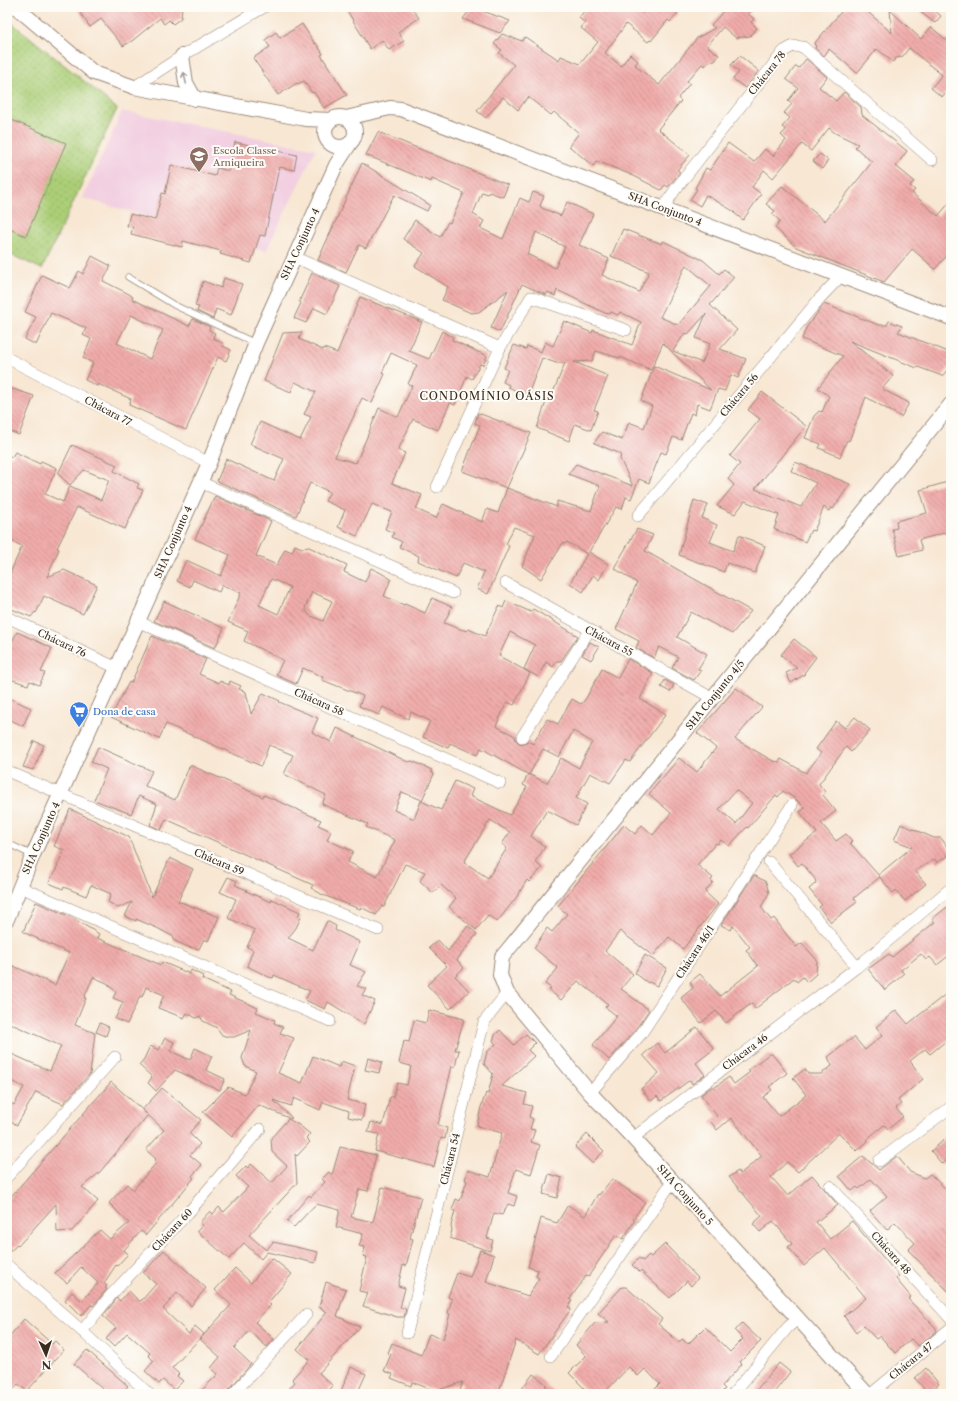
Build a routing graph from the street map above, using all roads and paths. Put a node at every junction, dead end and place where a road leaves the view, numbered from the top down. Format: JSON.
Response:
{"nodes":[{"id":1,"x":16,"y":7,"type":"edge"},
{"id":2,"x":264,"y":7,"type":"edge"},
{"id":3,"x":182,"y":56,"type":"junction"},
{"id":4,"x":134,"y":87,"type":"junction"},
{"id":5,"x":195,"y":99,"type":"junction"},
{"id":6,"x":378,"y":110,"type":"junction"},
{"id":7,"x":346,"y":118,"type":"junction"},
{"id":8,"x":306,"y":119,"type":"junction"},
{"id":9,"x":331,"y":120,"type":"junction"},
{"id":10,"x":355,"y":131,"type":"junction"},
{"id":11,"x":324,"y":133,"type":"junction"},
{"id":12,"x":349,"y":145,"type":"junction"},
{"id":13,"x":333,"y":146,"type":"junction"},
{"id":14,"x":932,"y":160,"type":"dead end"},
{"id":15,"x":336,"y":165,"type":"junction"},
{"id":16,"x":663,"y":208,"type":"junction"},
{"id":17,"x":294,"y":257,"type":"junction"},
{"id":18,"x":842,"y":276,"type":"junction"},
{"id":19,"x":128,"y":277,"type":"dead end"},
{"id":20,"x":951,"y":318,"type":"edge"},
{"id":21,"x":626,"y":330,"type":"dead end"},
{"id":22,"x":256,"y":343,"type":"junction"},
{"id":23,"x":500,"y":348,"type":"junction"},
{"id":24,"x":7,"y":358,"type":"edge"},
{"id":25,"x":951,"y":404,"type":"edge"},
{"id":26,"x":209,"y":463,"type":"junction"},
{"id":27,"x":200,"y":482,"type":"junction"},
{"id":28,"x":437,"y":487,"type":"dead end"},
{"id":29,"x":638,"y":516,"type":"dead end"},
{"id":30,"x":506,"y":584,"type":"dead end"},
{"id":31,"x":453,"y":593,"type":"dead end"},
{"id":32,"x":7,"y":617,"type":"edge"},
{"id":33,"x":137,"y":621,"type":"junction"},
{"id":34,"x":589,"y":631,"type":"junction"},
{"id":35,"x":117,"y":668,"type":"junction"},
{"id":36,"x":712,"y":698,"type":"junction"},
{"id":37,"x":522,"y":737,"type":"dead end"},
{"id":38,"x":7,"y":771,"type":"edge"},
{"id":39,"x":500,"y":783,"type":"dead end"},
{"id":40,"x":61,"y":793,"type":"junction"},
{"id":41,"x":792,"y":805,"type":"dead end"},
{"id":42,"x":7,"y":843,"type":"edge"},
{"id":43,"x":33,"y":855,"type":"junction"},
{"id":44,"x":769,"y":862,"type":"dead end"},
{"id":45,"x":20,"y":887,"type":"junction"},
{"id":46,"x":951,"y":888,"type":"edge"},
{"id":47,"x":7,"y":919,"type":"edge"},
{"id":48,"x":378,"y":930,"type":"dead end"},
{"id":49,"x":856,"y":967,"type":"junction"},
{"id":50,"x":507,"y":992,"type":"junction"},
{"id":51,"x":330,"y":1022,"type":"dead end"},
{"id":52,"x":115,"y":1057,"type":"dead end"},
{"id":53,"x":590,"y":1093,"type":"junction"},
{"id":54,"x":951,"y":1107,"type":"edge"},
{"id":55,"x":260,"y":1129,"type":"dead end"},
{"id":56,"x":633,"y":1138,"type":"junction"},
{"id":57,"x":879,"y":1161,"type":"dead end"},
{"id":58,"x":7,"y":1177,"type":"edge"},
{"id":59,"x":672,"y":1182,"type":"junction"},
{"id":60,"x":830,"y":1186,"type":"dead end"},
{"id":61,"x":7,"y":1265,"type":"edge"},
{"id":62,"x":306,"y":1315,"type":"dead end"},
{"id":63,"x":798,"y":1319,"type":"junction"},
{"id":64,"x":951,"y":1319,"type":"edge"},
{"id":65,"x":951,"y":1328,"type":"edge"},
{"id":66,"x":82,"y":1331,"type":"junction"},
{"id":67,"x":407,"y":1333,"type":"dead end"},
{"id":68,"x":551,"y":1356,"type":"dead end"},
{"id":69,"x":142,"y":1392,"type":"edge"},
{"id":70,"x":233,"y":1394,"type":"edge"},
{"id":71,"x":733,"y":1394,"type":"edge"},
{"id":72,"x":867,"y":1394,"type":"edge"},
{"id":73,"x":871,"y":1394,"type":"edge"}],
"edges":[{"from":1,"to":4,"type":"street"},
{"from":2,"to":3,"type":"street"},
{"from":3,"to":4,"type":"street"},
{"from":5,"to":3,"type":"street","one_way":true},
{"from":4,"to":5,"type":"street"},
{"from":5,"to":8,"type":"street"},
{"from":6,"to":7,"type":"street","name":"SHA Conjunto 4"},
{"from":6,"to":10,"type":"street"},
{"from":6,"to":16,"type":"street","name":"SHA Conjunto 4"},
{"from":7,"to":9,"type":"street"},
{"from":7,"to":10,"type":"street"},
{"from":8,"to":9,"type":"street"},
{"from":8,"to":11,"type":"street"},
{"from":9,"to":11,"type":"street"},
{"from":10,"to":12,"type":"street"},
{"from":11,"to":13,"type":"street"},
{"from":12,"to":13,"type":"street"},
{"from":12,"to":15,"type":"street","name":"SHA Conjunto 4"},
{"from":13,"to":15,"type":"street"},
{"from":14,"to":16,"type":"street","name":"Chácara 78"},
{"from":15,"to":17,"type":"street","name":"SHA Conjunto 4"},
{"from":16,"to":18,"type":"street","name":"SHA Conjunto 4"},
{"from":17,"to":22,"type":"street","name":"SHA Conjunto 4"},
{"from":17,"to":23,"type":"street"},
{"from":18,"to":20,"type":"street","name":"SHA Conjunto 4"},
{"from":18,"to":29,"type":"street","name":"Chácara 56"},
{"from":19,"to":22,"type":"lane"},
{"from":21,"to":23,"type":"street"},
{"from":22,"to":26,"type":"street","name":"SHA Conjunto 4"},
{"from":23,"to":28,"type":"street"},
{"from":24,"to":26,"type":"street","name":"Chácara 77"},
{"from":25,"to":36,"type":"street","name":"SHA Conjunto 4/5"},
{"from":26,"to":27,"type":"street","name":"SHA Conjunto 4"},
{"from":27,"to":31,"type":"street"},
{"from":27,"to":33,"type":"street","name":"SHA Conjunto 4"},
{"from":30,"to":34,"type":"street","name":"Chácara 55"},
{"from":32,"to":35,"type":"street","name":"Chácara 76"},
{"from":33,"to":35,"type":"street","name":"SHA Conjunto 4"},
{"from":33,"to":39,"type":"street","name":"Chácara 58"},
{"from":34,"to":36,"type":"street","name":"Chácara 55"},
{"from":34,"to":37,"type":"street"},
{"from":35,"to":40,"type":"street","name":"SHA Conjunto 4"},
{"from":36,"to":50,"type":"street","name":"SHA Conjunto 4/5"},
{"from":38,"to":40,"type":"street","name":"Chácara 59"},
{"from":40,"to":43,"type":"street","name":"SHA Conjunto 4"},
{"from":40,"to":48,"type":"street","name":"Chácara 59"},
{"from":41,"to":53,"type":"street","name":"Chácara 46/1"},
{"from":42,"to":43,"type":"lane"},
{"from":43,"to":45,"type":"street","name":"SHA Conjunto 4"},
{"from":44,"to":49,"type":"street"},
{"from":45,"to":47,"type":"street","name":"SHA Conjunto 4"},
{"from":45,"to":51,"type":"street"},
{"from":46,"to":49,"type":"street","name":"Chácara 46"},
{"from":49,"to":56,"type":"street","name":"Chácara 46"},
{"from":50,"to":53,"type":"street","name":"SHA Conjunto 5"},
{"from":50,"to":67,"type":"street","name":"Chácara 54"},
{"from":52,"to":58,"type":"street"},
{"from":53,"to":56,"type":"street","name":"SHA Conjunto 5"},
{"from":54,"to":57,"type":"street"},
{"from":55,"to":66,"type":"street","name":"Chácara 60"},
{"from":56,"to":59,"type":"street","name":"SHA Conjunto 5"},
{"from":59,"to":63,"type":"street","name":"SHA Conjunto 5"},
{"from":59,"to":68,"type":"street"},
{"from":60,"to":64,"type":"street","name":"Chácara 48"},
{"from":61,"to":66,"type":"street"},
{"from":62,"to":70,"type":"street"},
{"from":63,"to":71,"type":"street"},
{"from":63,"to":72,"type":"street","name":"SHA Conjunto 5"},
{"from":65,"to":73,"type":"street","name":"Chácara 47"},
{"from":66,"to":69,"type":"street"}]}
